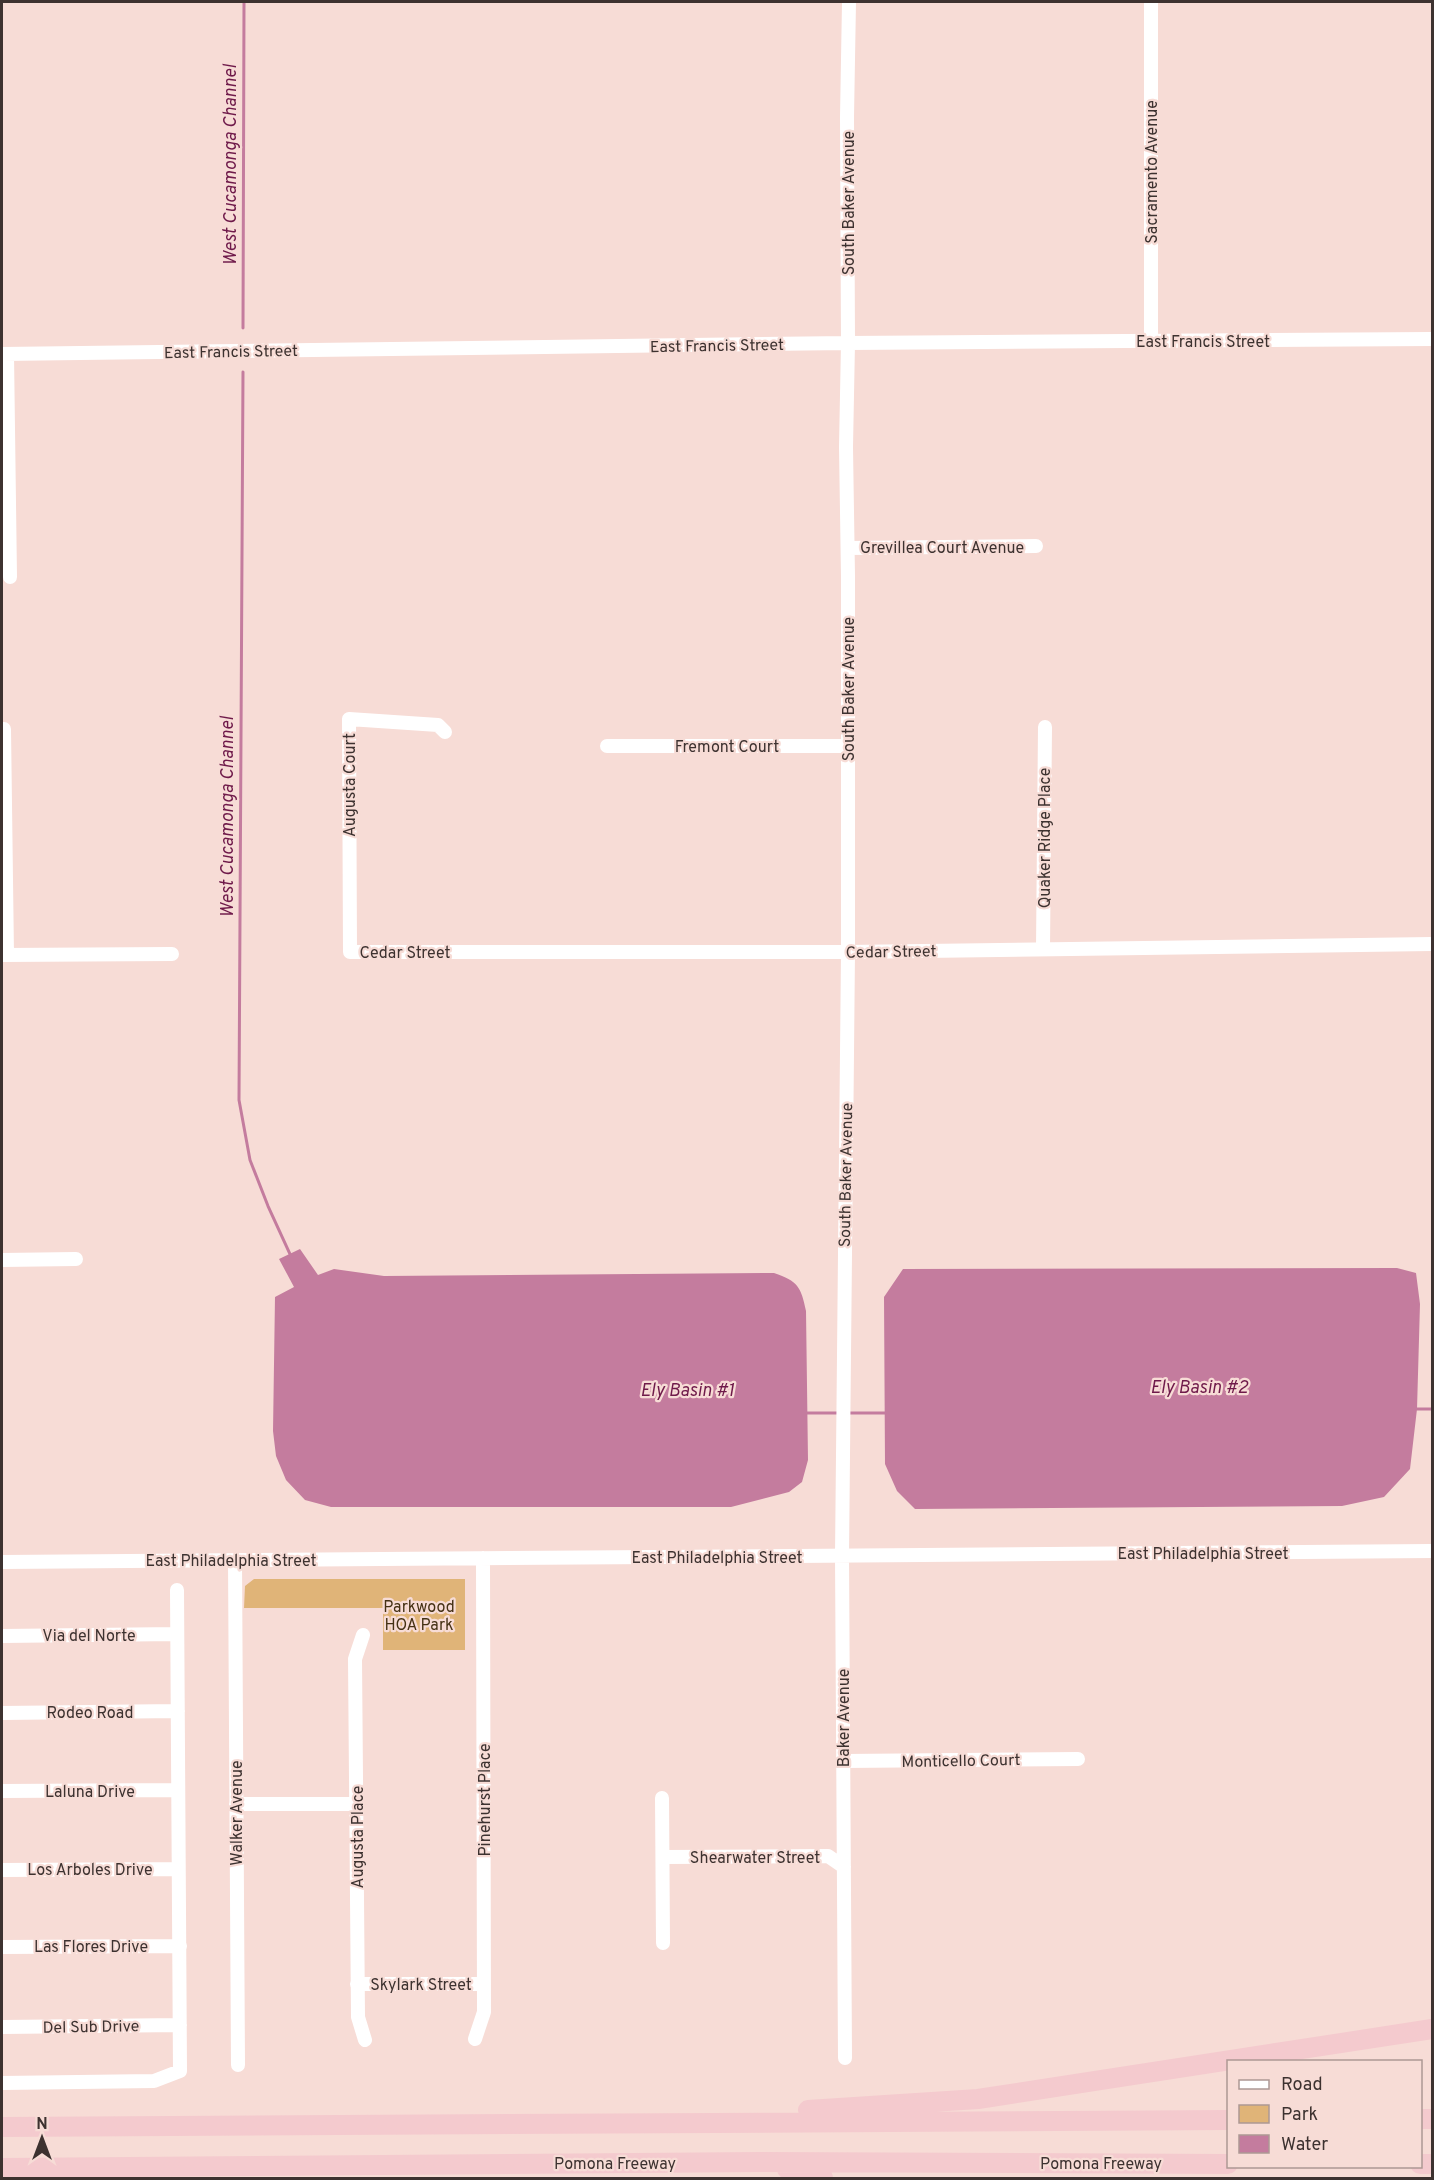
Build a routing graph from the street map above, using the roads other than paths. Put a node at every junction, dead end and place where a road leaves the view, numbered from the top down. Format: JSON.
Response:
{"nodes":[{"id":1,"x":849,"y":2,"type":"edge"},
{"id":2,"x":1151,"y":2,"type":"edge"},
{"id":3,"x":1432,"y":339,"type":"edge"},
{"id":4,"x":1151,"y":342,"type":"junction"},
{"id":5,"x":848,"y":343,"type":"junction"},
{"id":6,"x":4,"y":354,"type":"edge"},
{"id":7,"x":1036,"y":546,"type":"dead end"},
{"id":8,"x":848,"y":548,"type":"junction"},
{"id":9,"x":10,"y":577,"type":"dead end"},
{"id":10,"x":1045,"y":727,"type":"dead end"},
{"id":11,"x":4,"y":729,"type":"dead end"},
{"id":12,"x":446,"y":732,"type":"dead end"},
{"id":13,"x":607,"y":746,"type":"dead end"},
{"id":14,"x":848,"y":746,"type":"junction"},
{"id":15,"x":1432,"y":944,"type":"edge"},
{"id":16,"x":1043,"y":949,"type":"junction"},
{"id":17,"x":350,"y":952,"type":"joint"},
{"id":18,"x":848,"y":952,"type":"junction"},
{"id":19,"x":4,"y":954,"type":"edge"},
{"id":20,"x":172,"y":954,"type":"dead end"},
{"id":21,"x":76,"y":1259,"type":"dead end"},
{"id":22,"x":2,"y":1260,"type":"edge"},
{"id":23,"x":842,"y":1377,"type":"joint"},
{"id":24,"x":1432,"y":1551,"type":"edge"},
{"id":25,"x":842,"y":1556,"type":"junction"},
{"id":26,"x":483,"y":1558,"type":"junction"},
{"id":27,"x":235,"y":1560,"type":"junction"},
{"id":28,"x":2,"y":1562,"type":"edge"},
{"id":29,"x":177,"y":1590,"type":"dead end"},
{"id":30,"x":177,"y":1634,"type":"junction"},
{"id":31,"x":2,"y":1635,"type":"edge"},
{"id":32,"x":363,"y":1635,"type":"dead end"},
{"id":33,"x":178,"y":1711,"type":"junction"},
{"id":34,"x":2,"y":1713,"type":"edge"},
{"id":35,"x":1078,"y":1759,"type":"dead end"},
{"id":36,"x":843,"y":1761,"type":"junction"},
{"id":37,"x":178,"y":1790,"type":"junction"},
{"id":38,"x":2,"y":1791,"type":"edge"},
{"id":39,"x":662,"y":1798,"type":"dead end"},
{"id":40,"x":236,"y":1804,"type":"junction"},
{"id":41,"x":356,"y":1804,"type":"junction"},
{"id":42,"x":663,"y":1857,"type":"junction"},
{"id":43,"x":844,"y":1867,"type":"junction"},
{"id":44,"x":178,"y":1869,"type":"junction"},
{"id":45,"x":2,"y":1870,"type":"edge"},
{"id":46,"x":663,"y":1943,"type":"dead end"},
{"id":47,"x":180,"y":1946,"type":"junction"},
{"id":48,"x":2,"y":1947,"type":"edge"},
{"id":49,"x":357,"y":1984,"type":"junction"},
{"id":50,"x":484,"y":1984,"type":"junction"},
{"id":51,"x":180,"y":2025,"type":"junction"},
{"id":52,"x":2,"y":2027,"type":"edge"},
{"id":53,"x":1432,"y":2029,"type":"edge"},
{"id":54,"x":475,"y":2039,"type":"dead end"},
{"id":55,"x":365,"y":2040,"type":"dead end"},
{"id":56,"x":845,"y":2058,"type":"dead end"},
{"id":57,"x":1227,"y":2060,"type":"edge"},
{"id":58,"x":1228,"y":2060,"type":"edge"},
{"id":59,"x":238,"y":2065,"type":"dead end"},
{"id":60,"x":2,"y":2083,"type":"edge"},
{"id":61,"x":1227,"y":2120,"type":"edge"},
{"id":62,"x":580,"y":2123,"type":"junction"},
{"id":63,"x":2,"y":2127,"type":"edge"},
{"id":64,"x":761,"y":2162,"type":"junction"},
{"id":65,"x":1227,"y":2164,"type":"edge"},
{"id":66,"x":2,"y":2168,"type":"edge"},
{"id":67,"x":823,"y":2178,"type":"edge"}],
"edges":[{"from":1,"to":5,"type":"street","name":"South Baker Avenue"},
{"from":2,"to":4,"type":"street","name":"Sacramento Avenue"},
{"from":3,"to":4,"type":"street","name":"East Francis Street"},
{"from":4,"to":5,"type":"street","name":"East Francis Street"},
{"from":5,"to":6,"type":"street","name":"East Francis Street"},
{"from":5,"to":8,"type":"street","name":"South Baker Avenue"},
{"from":6,"to":9,"type":"street"},
{"from":7,"to":8,"type":"street","name":"Grevillea Court Avenue"},
{"from":8,"to":14,"type":"street","name":"South Baker Avenue"},
{"from":10,"to":16,"type":"street","name":"Quaker Ridge Place"},
{"from":11,"to":19,"type":"street"},
{"from":12,"to":17,"type":"street","name":"Augusta Court"},
{"from":13,"to":14,"type":"street","name":"Fremont Court"},
{"from":14,"to":18,"type":"street","name":"South Baker Avenue"},
{"from":15,"to":16,"type":"street","name":"Cedar Street"},
{"from":16,"to":18,"type":"street","name":"Cedar Street"},
{"from":17,"to":18,"type":"street","name":"Cedar Street"},
{"from":18,"to":23,"type":"street","name":"South Baker Avenue"},
{"from":19,"to":20,"type":"street"},
{"from":21,"to":22,"type":"street"},
{"from":23,"to":25,"type":"street","name":"Baker Avenue"},
{"from":24,"to":25,"type":"street","name":"East Philadelphia Street"},
{"from":25,"to":26,"type":"street","name":"East Philadelphia Street"},
{"from":25,"to":36,"type":"street","name":"Baker Avenue"},
{"from":26,"to":27,"type":"street","name":"East Philadelphia Street"},
{"from":26,"to":50,"type":"street","name":"Pinehurst Place"},
{"from":27,"to":28,"type":"street","name":"East Philadelphia Street"},
{"from":27,"to":40,"type":"street","name":"Walker Avenue"},
{"from":29,"to":30,"type":"street"},
{"from":30,"to":31,"type":"street","name":"Via del Norte"},
{"from":30,"to":33,"type":"street"},
{"from":32,"to":41,"type":"street","name":"Augusta Place"},
{"from":33,"to":34,"type":"street","name":"Rodeo Road"},
{"from":33,"to":37,"type":"street"},
{"from":35,"to":36,"type":"street","name":"Monticello Court"},
{"from":36,"to":43,"type":"street","name":"Baker Avenue"},
{"from":37,"to":38,"type":"street","name":"Laluna Drive"},
{"from":37,"to":44,"type":"street"},
{"from":39,"to":42,"type":"street"},
{"from":40,"to":41,"type":"street"},
{"from":40,"to":59,"type":"street","name":"Walker Avenue"},
{"from":41,"to":49,"type":"street","name":"Augusta Place"},
{"from":42,"to":43,"type":"street","name":"Shearwater Street"},
{"from":42,"to":46,"type":"street"},
{"from":43,"to":56,"type":"street","name":"Baker Avenue"},
{"from":44,"to":45,"type":"street","name":"Los Arboles Drive"},
{"from":44,"to":47,"type":"street"},
{"from":47,"to":48,"type":"street","name":"Las Flores Drive"},
{"from":47,"to":51,"type":"street"},
{"from":49,"to":50,"type":"street","name":"Skylark Street"},
{"from":49,"to":55,"type":"street","name":"Augusta Place"},
{"from":50,"to":54,"type":"street","name":"Pinehurst Place"},
{"from":51,"to":52,"type":"street","name":"Del Sub Drive"},
{"from":51,"to":60,"type":"street"},
{"from":53,"to":58,"type":"highway"},
{"from":57,"to":62,"type":"highway"},
{"from":61,"to":62,"type":"highway"},
{"from":62,"to":63,"type":"highway"},
{"from":64,"to":65,"type":"highway","name":"Pomona Freeway"},
{"from":64,"to":66,"type":"highway","name":"Pomona Freeway"},
{"from":64,"to":67,"type":"highway"}]}
